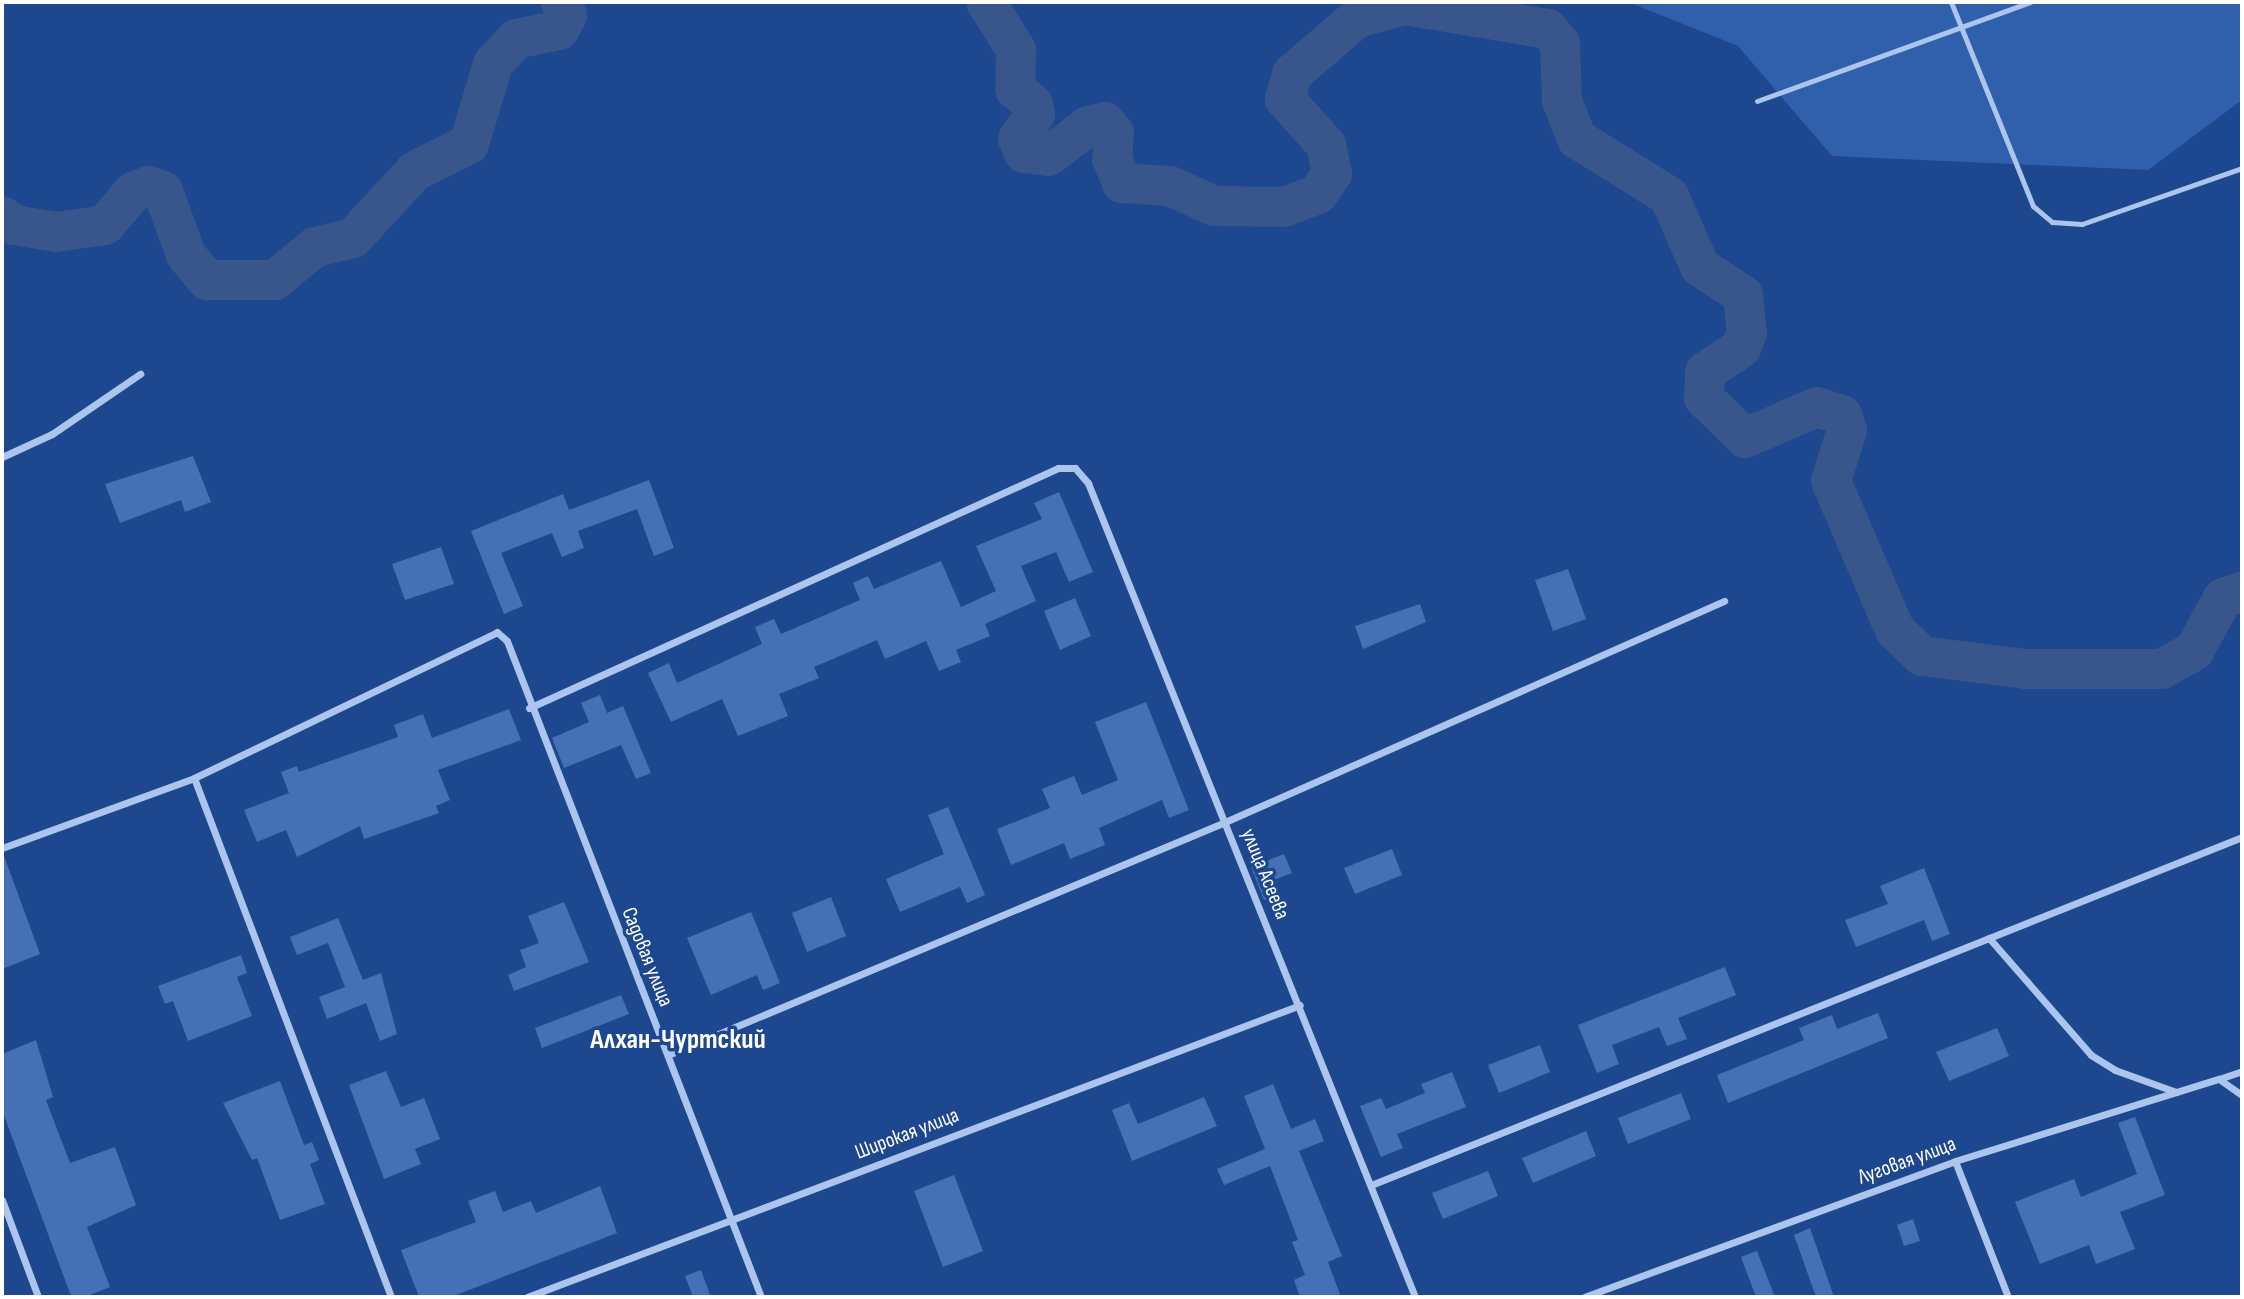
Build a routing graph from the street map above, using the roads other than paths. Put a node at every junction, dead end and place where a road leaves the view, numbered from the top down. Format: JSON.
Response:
{"nodes":[{"id":1,"x":1951,"y":2,"type":"edge"},
{"id":2,"x":2031,"y":2,"type":"edge"},
{"id":3,"x":1962,"y":27,"type":"junction"},
{"id":4,"x":1757,"y":102,"type":"dead end"},
{"id":5,"x":2242,"y":168,"type":"edge"},
{"id":6,"x":141,"y":374,"type":"dead end"},
{"id":7,"x":2,"y":457,"type":"edge"},
{"id":8,"x":1724,"y":601,"type":"dead end"},
{"id":9,"x":529,"y":708,"type":"junction"},
{"id":10,"x":194,"y":778,"type":"junction"},
{"id":11,"x":1225,"y":822,"type":"junction"},
{"id":12,"x":2242,"y":837,"type":"edge"},
{"id":13,"x":2,"y":848,"type":"edge"},
{"id":14,"x":1989,"y":938,"type":"junction"},
{"id":15,"x":1300,"y":1005,"type":"junction"},
{"id":16,"x":668,"y":1055,"type":"junction"},
{"id":17,"x":2242,"y":1071,"type":"edge"},
{"id":18,"x":2219,"y":1079,"type":"junction"},
{"id":19,"x":2177,"y":1092,"type":"junction"},
{"id":20,"x":2242,"y":1095,"type":"edge"},
{"id":21,"x":1955,"y":1161,"type":"junction"},
{"id":22,"x":1371,"y":1185,"type":"junction"},
{"id":23,"x":2,"y":1200,"type":"edge"},
{"id":24,"x":733,"y":1219,"type":"junction"},
{"id":25,"x":38,"y":1297,"type":"edge"},
{"id":26,"x":391,"y":1297,"type":"edge"},
{"id":27,"x":527,"y":1297,"type":"edge"},
{"id":28,"x":761,"y":1297,"type":"edge"},
{"id":29,"x":1415,"y":1297,"type":"edge"},
{"id":30,"x":1584,"y":1297,"type":"edge"},
{"id":31,"x":2008,"y":1297,"type":"edge"}],
"edges":[{"from":1,"to":3,"type":"lane"},
{"from":2,"to":3,"type":"lane"},
{"from":3,"to":4,"type":"lane"},
{"from":3,"to":5,"type":"lane"},
{"from":6,"to":7,"type":"street"},
{"from":8,"to":11,"type":"street"},
{"from":9,"to":10,"type":"street","name":"Садовая улица"},
{"from":9,"to":11,"type":"street","name":"улица Асеева"},
{"from":9,"to":16,"type":"street","name":"Садовая улица"},
{"from":10,"to":13,"type":"street"},
{"from":10,"to":26,"type":"street"},
{"from":11,"to":15,"type":"street","name":"улица Асеева"},
{"from":11,"to":16,"type":"street"},
{"from":12,"to":14,"type":"street"},
{"from":14,"to":19,"type":"street"},
{"from":14,"to":22,"type":"street"},
{"from":15,"to":22,"type":"street","name":"улица Асеева"},
{"from":15,"to":24,"type":"street","name":"Широкая улица"},
{"from":16,"to":24,"type":"street","name":"Садовая улица"},
{"from":17,"to":18,"type":"street","name":"Луговая улица"},
{"from":18,"to":19,"type":"street","name":"Луговая улица"},
{"from":18,"to":20,"type":"street"},
{"from":19,"to":21,"type":"street","name":"Луговая улица"},
{"from":21,"to":30,"type":"street","name":"Луговая улица"},
{"from":21,"to":31,"type":"street"},
{"from":22,"to":29,"type":"street","name":"улица Асеева"},
{"from":23,"to":25,"type":"street"},
{"from":24,"to":27,"type":"street","name":"Широкая улица"},
{"from":24,"to":28,"type":"street","name":"Садовая улица"}]}
